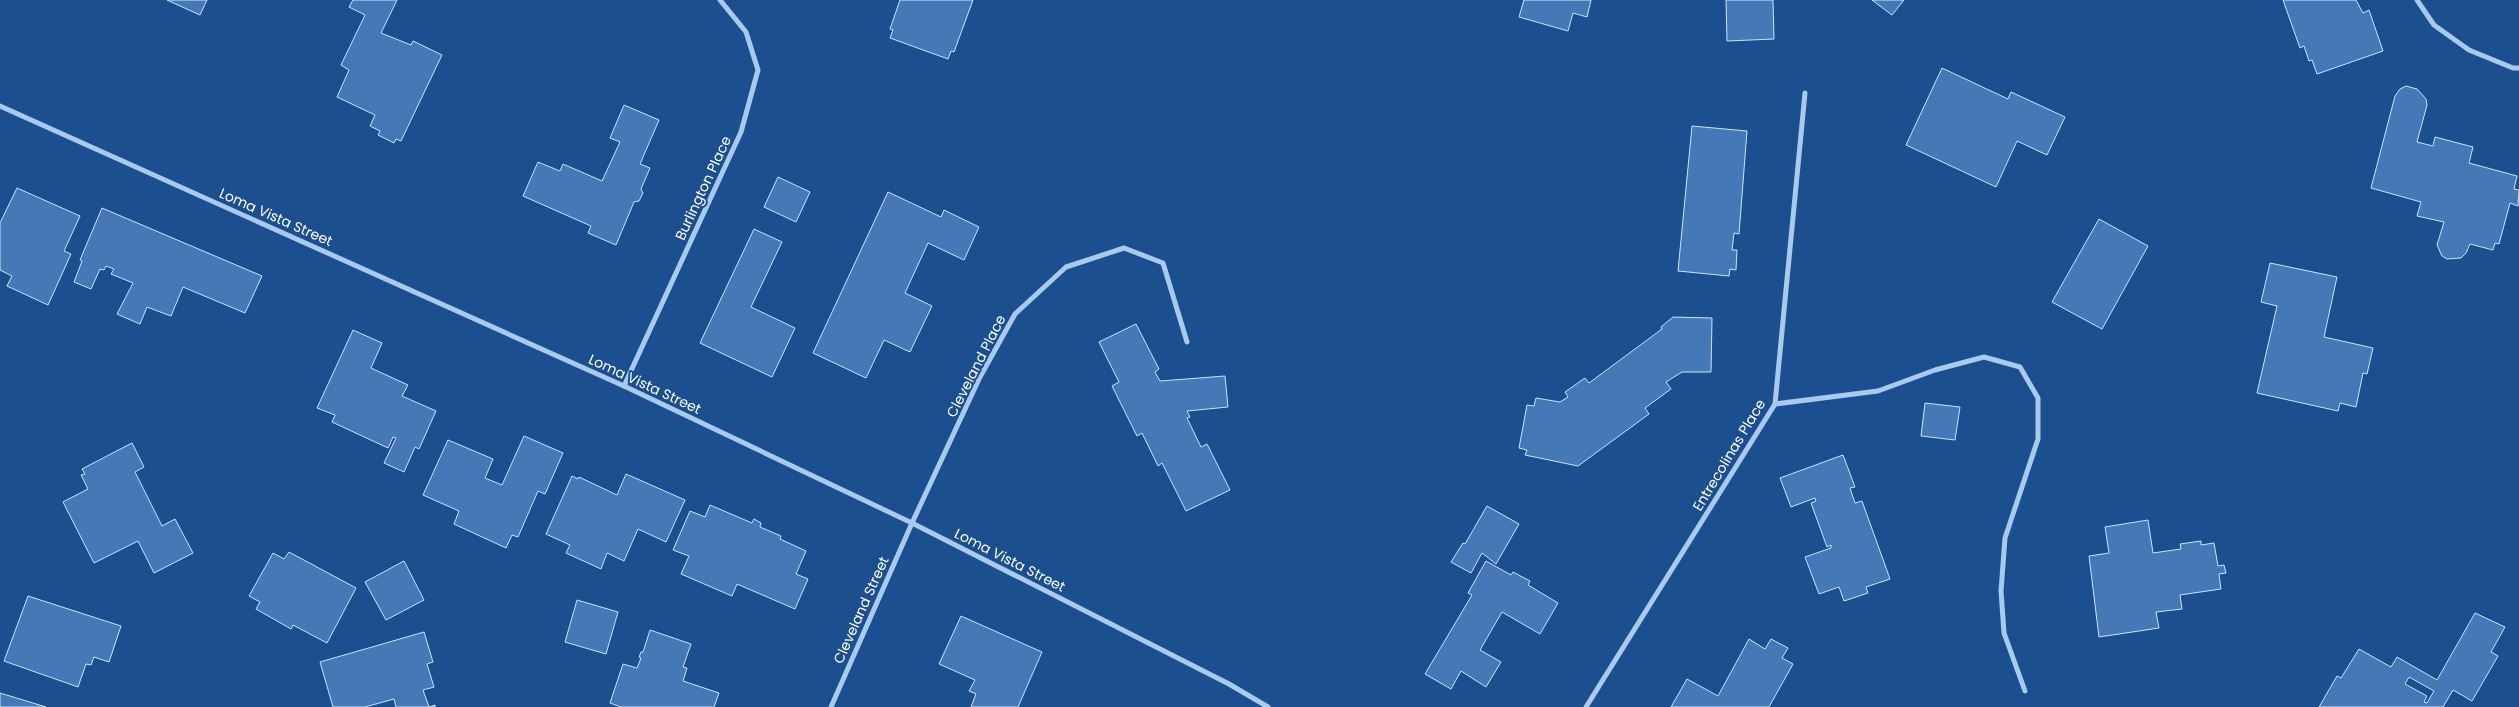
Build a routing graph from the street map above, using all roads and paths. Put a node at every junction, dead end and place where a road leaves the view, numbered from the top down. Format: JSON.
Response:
{"nodes":[{"id":1,"x":720,"y":0,"type":"edge"},
{"id":2,"x":2417,"y":0,"type":"edge"},
{"id":3,"x":2519,"y":68,"type":"edge"},
{"id":4,"x":1805,"y":93,"type":"dead end"},
{"id":5,"x":0,"y":106,"type":"edge"},
{"id":6,"x":1187,"y":342,"type":"dead end"},
{"id":7,"x":624,"y":386,"type":"junction"},
{"id":8,"x":1775,"y":404,"type":"junction"},
{"id":9,"x":912,"y":523,"type":"junction"},
{"id":10,"x":2025,"y":691,"type":"dead end"},
{"id":11,"x":831,"y":707,"type":"edge"},
{"id":12,"x":1268,"y":707,"type":"edge"},
{"id":13,"x":1586,"y":707,"type":"edge"}],
"edges":[{"from":1,"to":7,"type":"street","name":"Burlington Place"},
{"from":2,"to":3,"type":"street"},
{"from":4,"to":8,"type":"street","name":"Entrecolinas Place"},
{"from":5,"to":7,"type":"street","name":"Loma Vista Street"},
{"from":6,"to":9,"type":"street","name":"Cleveland Place"},
{"from":7,"to":9,"type":"street","name":"Loma Vista Street"},
{"from":8,"to":10,"type":"street"},
{"from":8,"to":13,"type":"street","name":"Entrecolinas Place"},
{"from":9,"to":11,"type":"street","name":"Cleveland Street"},
{"from":9,"to":12,"type":"street","name":"Loma Vista Street"}]}
